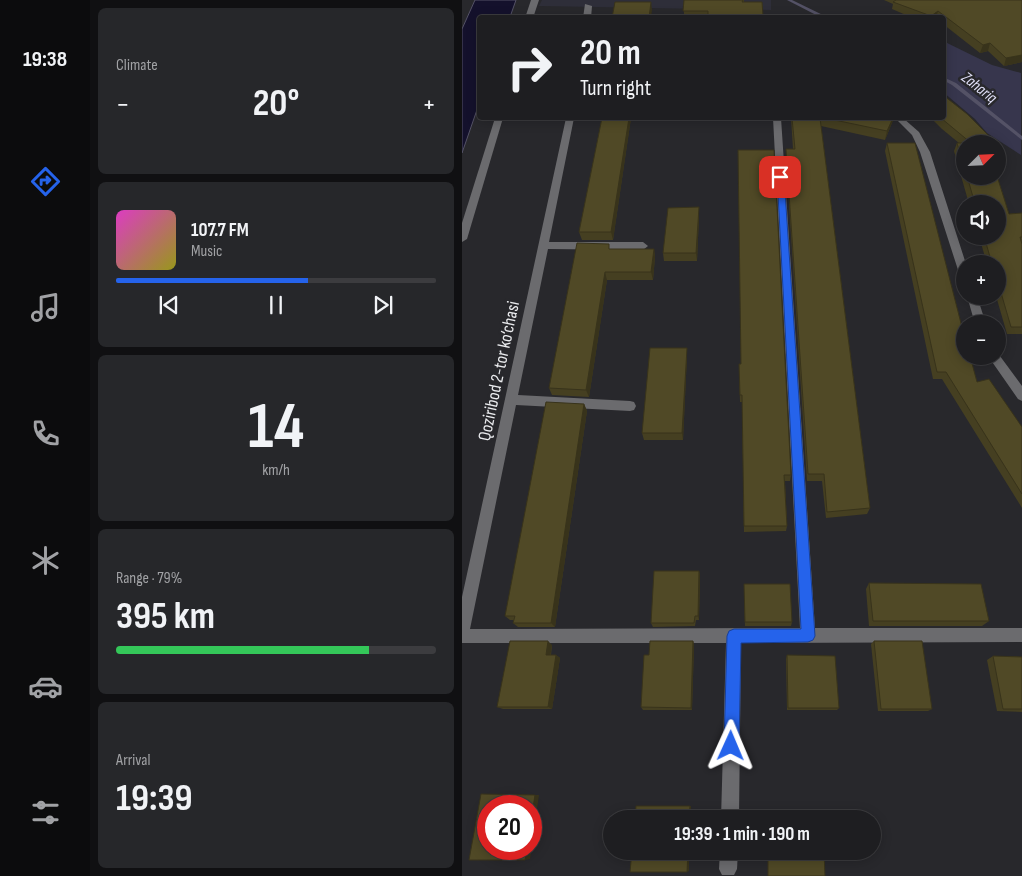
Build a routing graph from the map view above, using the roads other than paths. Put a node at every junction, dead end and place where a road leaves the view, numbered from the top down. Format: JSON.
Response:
{"nodes":[{"id":1,"x":535,"y":0,"type":"edge"},
{"id":2,"x":588,"y":6,"type":"dead end"},
{"id":3,"x":530,"y":15,"type":"edge"},
{"id":4,"x":587,"y":15,"type":"edge"},
{"id":5,"x":498,"y":120,"type":"edge"},
{"id":6,"x":570,"y":120,"type":"edge"},
{"id":7,"x":777,"y":120,"type":"edge"},
{"id":8,"x":901,"y":120,"type":"edge"},
{"id":9,"x":462,"y":239,"type":"edge"},
{"id":10,"x":544,"y":245,"type":"junction"},
{"id":11,"x":643,"y":246,"type":"dead end"},
{"id":12,"x":958,"y":255,"type":"edge"},
{"id":13,"x":1000,"y":365,"type":"edge"},
{"id":14,"x":1022,"y":396,"type":"edge"},
{"id":15,"x":510,"y":400,"type":"junction"},
{"id":16,"x":630,"y":406,"type":"dead end"},
{"id":17,"x":462,"y":631,"type":"edge"},
{"id":18,"x":1022,"y":635,"type":"edge"},
{"id":19,"x":462,"y":636,"type":"edge"},
{"id":20,"x":734,"y":636,"type":"junction"},
{"id":21,"x":808,"y":636,"type":"junction"},
{"id":22,"x":730,"y":810,"type":"edge"}],
"edges":[{"from":1,"to":3,"type":"street"},
{"from":2,"to":4,"type":"street"},
{"from":5,"to":9,"type":"street"},
{"from":6,"to":10,"type":"street","name":"Qoziribod 2-tor ko‘chasi"},
{"from":7,"to":21,"type":"street"},
{"from":8,"to":12,"type":"street"},
{"from":10,"to":11,"type":"street"},
{"from":10,"to":15,"type":"street","name":"Qoziribod 2-tor ko‘chasi"},
{"from":13,"to":14,"type":"street"},
{"from":15,"to":16,"type":"street"},
{"from":15,"to":17,"type":"street","name":"Qoziribod 2-tor ko‘chasi"},
{"from":18,"to":21,"type":"street"},
{"from":19,"to":20,"type":"street"},
{"from":20,"to":21,"type":"street"},
{"from":20,"to":22,"type":"street"}]}
